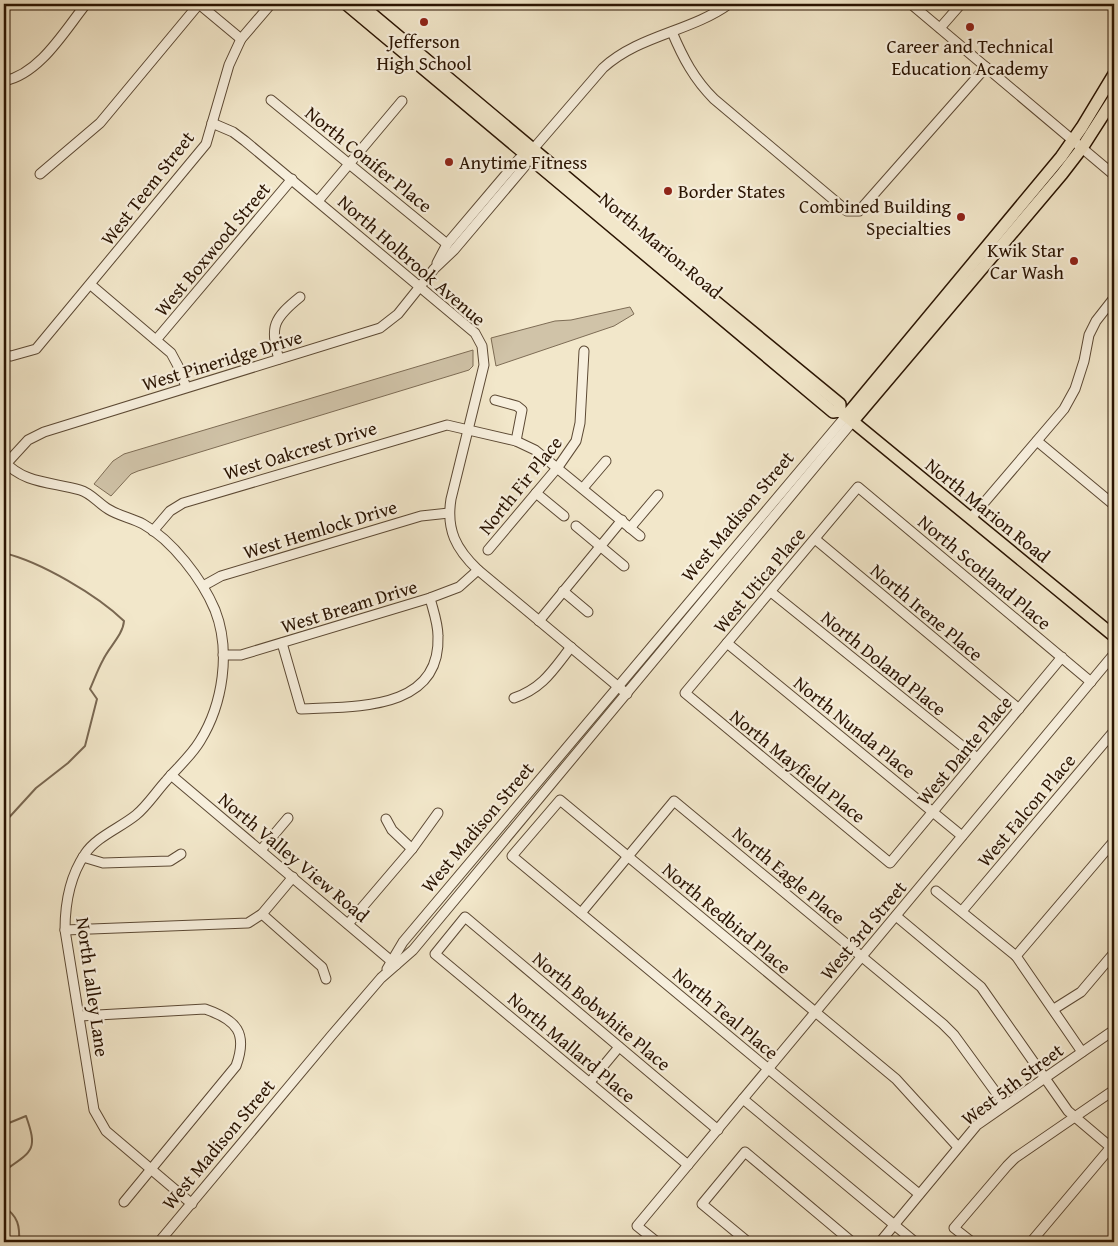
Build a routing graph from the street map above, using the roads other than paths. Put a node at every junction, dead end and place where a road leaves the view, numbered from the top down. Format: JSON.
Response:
{"nodes":[{"id":1,"x":86,"y":4,"type":"edge"},
{"id":2,"x":199,"y":4,"type":"edge"},
{"id":3,"x":271,"y":4,"type":"edge"},
{"id":4,"x":346,"y":4,"type":"edge"},
{"id":5,"x":360,"y":4,"type":"edge"},
{"id":6,"x":729,"y":4,"type":"edge"},
{"id":7,"x":911,"y":4,"type":"edge"},
{"id":8,"x":961,"y":4,"type":"edge"},
{"id":9,"x":940,"y":28,"type":"junction"},
{"id":10,"x":672,"y":32,"type":"junction"},
{"id":11,"x":241,"y":39,"type":"junction"},
{"id":12,"x":986,"y":67,"type":"junction"},
{"id":13,"x":1114,"y":74,"type":"edge"},
{"id":14,"x":4,"y":81,"type":"edge"},
{"id":15,"x":1114,"y":98,"type":"edge"},
{"id":16,"x":272,"y":100,"type":"dead end"},
{"id":17,"x":402,"y":100,"type":"dead end"},
{"id":18,"x":212,"y":123,"type":"junction"},
{"id":19,"x":1074,"y":140,"type":"junction"},
{"id":20,"x":1082,"y":148,"type":"junction"},
{"id":21,"x":528,"y":154,"type":"junction"},
{"id":22,"x":350,"y":164,"type":"junction"},
{"id":23,"x":40,"y":174,"type":"dead end"},
{"id":24,"x":1114,"y":175,"type":"edge"},
{"id":25,"x":292,"y":179,"type":"junction"},
{"id":26,"x":318,"y":201,"type":"junction"},
{"id":27,"x":447,"y":244,"type":"junction"},
{"id":28,"x":434,"y":269,"type":"junction"},
{"id":29,"x":90,"y":285,"type":"junction"},
{"id":30,"x":420,"y":286,"type":"junction"},
{"id":31,"x":300,"y":297,"type":"dead end"},
{"id":32,"x":1114,"y":298,"type":"edge"},
{"id":33,"x":156,"y":340,"type":"junction"},
{"id":34,"x":584,"y":351,"type":"dead end"},
{"id":35,"x":4,"y":355,"type":"edge"},
{"id":36,"x":279,"y":359,"type":"junction"},
{"id":37,"x":186,"y":387,"type":"junction"},
{"id":38,"x":495,"y":400,"type":"dead end"},
{"id":39,"x":846,"y":416,"type":"junction"},
{"id":40,"x":468,"y":429,"type":"junction"},
{"id":41,"x":516,"y":441,"type":"junction"},
{"id":42,"x":1037,"y":441,"type":"junction"},
{"id":43,"x":5,"y":462,"type":"edge"},
{"id":44,"x":606,"y":462,"type":"dead end"},
{"id":45,"x":558,"y":468,"type":"junction"},
{"id":46,"x":583,"y":488,"type":"junction"},
{"id":47,"x":858,"y":488,"type":"joint"},
{"id":48,"x":536,"y":493,"type":"junction"},
{"id":49,"x":658,"y":495,"type":"dead end"},
{"id":50,"x":1114,"y":505,"type":"edge"},
{"id":51,"x":448,"y":513,"type":"junction"},
{"id":52,"x":564,"y":516,"type":"dead end"},
{"id":53,"x":971,"y":518,"type":"junction"},
{"id":54,"x":622,"y":520,"type":"junction"},
{"id":55,"x":576,"y":526,"type":"dead end"},
{"id":56,"x":630,"y":528,"type":"junction"},
{"id":57,"x":153,"y":531,"type":"junction"},
{"id":58,"x":640,"y":536,"type":"dead end"},
{"id":59,"x":815,"y":540,"type":"junction"},
{"id":60,"x":600,"y":546,"type":"junction"},
{"id":61,"x":488,"y":550,"type":"dead end"},
{"id":62,"x":624,"y":566,"type":"dead end"},
{"id":63,"x":478,"y":570,"type":"junction"},
{"id":64,"x":203,"y":586,"type":"junction"},
{"id":65,"x":563,"y":591,"type":"junction"},
{"id":66,"x":771,"y":592,"type":"junction"},
{"id":67,"x":430,"y":598,"type":"junction"},
{"id":68,"x":588,"y":612,"type":"dead end"},
{"id":69,"x":539,"y":620,"type":"junction"},
{"id":70,"x":1114,"y":636,"type":"edge"},
{"id":71,"x":282,"y":643,"type":"junction"},
{"id":72,"x":727,"y":643,"type":"junction"},
{"id":73,"x":571,"y":647,"type":"junction"},
{"id":74,"x":1114,"y":654,"type":"edge"},
{"id":75,"x":223,"y":655,"type":"junction"},
{"id":76,"x":1062,"y":658,"type":"junction"},
{"id":77,"x":1091,"y":682,"type":"junction"},
{"id":78,"x":617,"y":686,"type":"junction"},
{"id":79,"x":685,"y":693,"type":"joint"},
{"id":80,"x":627,"y":694,"type":"junction"},
{"id":81,"x":514,"y":698,"type":"dead end"},
{"id":82,"x":1019,"y":709,"type":"junction"},
{"id":83,"x":1114,"y":731,"type":"edge"},
{"id":84,"x":977,"y":758,"type":"junction"},
{"id":85,"x":171,"y":775,"type":"junction"},
{"id":86,"x":933,"y":812,"type":"junction"},
{"id":87,"x":438,"y":813,"type":"dead end"},
{"id":88,"x":288,"y":818,"type":"dead end"},
{"id":89,"x":386,"y":819,"type":"dead end"},
{"id":90,"x":962,"y":836,"type":"junction"},
{"id":91,"x":1114,"y":841,"type":"edge"},
{"id":92,"x":412,"y":849,"type":"junction"},
{"id":93,"x":261,"y":850,"type":"junction"},
{"id":94,"x":181,"y":854,"type":"dead end"},
{"id":95,"x":512,"y":856,"type":"joint"},
{"id":96,"x":627,"y":856,"type":"junction"},
{"id":97,"x":83,"y":857,"type":"junction"},
{"id":98,"x":890,"y":863,"type":"joint"},
{"id":99,"x":293,"y":877,"type":"junction"},
{"id":100,"x":936,"y":891,"type":"dead end"},
{"id":101,"x":962,"y":911,"type":"junction"},
{"id":102,"x":581,"y":913,"type":"junction"},
{"id":103,"x":262,"y":914,"type":"junction"},
{"id":104,"x":896,"y":916,"type":"junction"},
{"id":105,"x":465,"y":917,"type":"joint"},
{"id":106,"x":348,"y":924,"type":"junction"},
{"id":107,"x":65,"y":930,"type":"junction"},
{"id":108,"x":1114,"y":952,"type":"edge"},
{"id":109,"x":862,"y":956,"type":"junction"},
{"id":110,"x":1016,"y":956,"type":"junction"},
{"id":111,"x":394,"y":963,"type":"junction"},
{"id":112,"x":326,"y":979,"type":"dead end"},
{"id":113,"x":1054,"y":1009,"type":"junction"},
{"id":114,"x":815,"y":1013,"type":"junction"},
{"id":115,"x":80,"y":1016,"type":"junction"},
{"id":116,"x":1114,"y":1030,"type":"edge"},
{"id":117,"x":619,"y":1047,"type":"junction"},
{"id":118,"x":1082,"y":1052,"type":"junction"},
{"id":119,"x":768,"y":1069,"type":"junction"},
{"id":120,"x":1044,"y":1078,"type":"junction"},
{"id":121,"x":590,"y":1082,"type":"junction"},
{"id":122,"x":1114,"y":1090,"type":"edge"},
{"id":123,"x":743,"y":1099,"type":"junction"},
{"id":124,"x":1005,"y":1105,"type":"junction"},
{"id":125,"x":1074,"y":1117,"type":"junction"},
{"id":126,"x":718,"y":1130,"type":"junction"},
{"id":127,"x":958,"y":1146,"type":"junction"},
{"id":128,"x":1113,"y":1149,"type":"edge"},
{"id":129,"x":688,"y":1165,"type":"junction"},
{"id":130,"x":151,"y":1170,"type":"junction"},
{"id":131,"x":919,"y":1194,"type":"junction"},
{"id":132,"x":124,"y":1202,"type":"dead end"},
{"id":133,"x":192,"y":1204,"type":"junction"},
{"id":134,"x":894,"y":1225,"type":"junction"},
{"id":135,"x":159,"y":1242,"type":"edge"},
{"id":136,"x":657,"y":1242,"type":"edge"},
{"id":137,"x":748,"y":1242,"type":"edge"},
{"id":138,"x":852,"y":1242,"type":"edge"},
{"id":139,"x":880,"y":1242,"type":"edge"},
{"id":140,"x":915,"y":1242,"type":"edge"},
{"id":141,"x":972,"y":1242,"type":"edge"},
{"id":142,"x":1031,"y":1242,"type":"edge"}],
"edges":[{"from":1,"to":14,"type":"street"},
{"from":2,"to":11,"type":"street"},
{"from":2,"to":23,"type":"street"},
{"from":3,"to":11,"type":"street","name":"West Teem Street"},
{"from":4,"to":21,"type":"main road","name":"North Marion Road"},
{"from":5,"to":21,"type":"main road","name":"North Marion Road"},
{"from":6,"to":10,"type":"street"},
{"from":7,"to":9,"type":"street"},
{"from":8,"to":9,"type":"street"},
{"from":9,"to":12,"type":"street"},
{"from":10,"to":12,"type":"street"},
{"from":10,"to":21,"type":"street"},
{"from":11,"to":18,"type":"street","name":"West Teem Street"},
{"from":12,"to":19,"type":"street"},
{"from":13,"to":19,"type":"main road","name":"West Madison Street"},
{"from":15,"to":20,"type":"main road","name":"West Madison Street"},
{"from":16,"to":22,"type":"street","name":"North Conifer Place"},
{"from":17,"to":22,"type":"street"},
{"from":18,"to":25,"type":"street","name":"North Holbrook Avenue"},
{"from":18,"to":29,"type":"street","name":"West Teem Street"},
{"from":19,"to":20,"type":"street"},
{"from":19,"to":39,"type":"main road","name":"West Madison Street"},
{"from":20,"to":24,"type":"street"},
{"from":20,"to":39,"type":"main road","name":"West Madison Street"},
{"from":21,"to":27,"type":"street","name":"West Pineridge Drive"},
{"from":21,"to":28,"type":"street","name":"West Pineridge Drive"},
{"from":21,"to":39,"type":"main road","name":"North Marion Road"},
{"from":22,"to":26,"type":"street"},
{"from":22,"to":27,"type":"street","name":"North Conifer Place"},
{"from":25,"to":26,"type":"street","name":"North Holbrook Avenue"},
{"from":25,"to":33,"type":"street","name":"West Boxwood Street"},
{"from":26,"to":30,"type":"street","name":"North Holbrook Avenue"},
{"from":27,"to":28,"type":"street","name":"West Pineridge Drive"},
{"from":28,"to":30,"type":"street","name":"West Pineridge Drive"},
{"from":29,"to":33,"type":"street"},
{"from":29,"to":35,"type":"street","name":"West Teem Street"},
{"from":30,"to":36,"type":"street","name":"West Pineridge Drive"},
{"from":30,"to":40,"type":"street","name":"North Holbrook Avenue"},
{"from":31,"to":36,"type":"street"},
{"from":32,"to":42,"type":"street"},
{"from":33,"to":37,"type":"street"},
{"from":34,"to":45,"type":"street","name":"North Fir Place"},
{"from":36,"to":37,"type":"street","name":"West Pineridge Drive"},
{"from":37,"to":43,"type":"street","name":"West Pineridge Drive"},
{"from":38,"to":41,"type":"street"},
{"from":39,"to":53,"type":"main road","name":"North Marion Road"},
{"from":39,"to":78,"type":"street","name":"West Madison Street"},
{"from":39,"to":80,"type":"street","name":"West Madison Street"},
{"from":40,"to":41,"type":"street","name":"West Oakcrest Drive"},
{"from":40,"to":51,"type":"street","name":"North Holbrook Avenue"},
{"from":40,"to":57,"type":"street","name":"West Oakcrest Drive"},
{"from":41,"to":45,"type":"street","name":"West Oakcrest Drive"},
{"from":42,"to":50,"type":"street"},
{"from":42,"to":53,"type":"street"},
{"from":43,"to":57,"type":"street","name":"North Lalley Lane"},
{"from":44,"to":46,"type":"street"},
{"from":45,"to":46,"type":"street","name":"West Oakcrest Drive"},
{"from":45,"to":48,"type":"street","name":"North Fir Place"},
{"from":46,"to":54,"type":"street","name":"West Oakcrest Drive"},
{"from":47,"to":59,"type":"street","name":"West Utica Place"},
{"from":47,"to":76,"type":"street","name":"North Scotland Place"},
{"from":48,"to":52,"type":"street"},
{"from":48,"to":61,"type":"street","name":"North Fir Place"},
{"from":49,"to":56,"type":"street"},
{"from":51,"to":63,"type":"street","name":"North Holbrook Avenue"},
{"from":51,"to":64,"type":"street","name":"West Hemlock Drive"},
{"from":53,"to":70,"type":"main road","name":"North Marion Road"},
{"from":54,"to":56,"type":"street","name":"West Oakcrest Drive"},
{"from":54,"to":60,"type":"street"},
{"from":55,"to":60,"type":"street"},
{"from":56,"to":58,"type":"street","name":"West Oakcrest Drive"},
{"from":57,"to":64,"type":"street","name":"North Lalley Lane"},
{"from":59,"to":66,"type":"street","name":"West Utica Place"},
{"from":59,"to":82,"type":"street","name":"North Irene Place"},
{"from":60,"to":62,"type":"street"},
{"from":60,"to":65,"type":"street"},
{"from":63,"to":67,"type":"street","name":"West Bream Drive"},
{"from":63,"to":69,"type":"street","name":"North Holbrook Avenue"},
{"from":64,"to":75,"type":"street","name":"North Lalley Lane"},
{"from":65,"to":68,"type":"street"},
{"from":65,"to":69,"type":"street"},
{"from":66,"to":72,"type":"street","name":"West Utica Place"},
{"from":66,"to":84,"type":"street","name":"North Doland Place"},
{"from":67,"to":71,"type":"street","name":"West Bream Drive"},
{"from":67,"to":71,"type":"street"},
{"from":69,"to":73,"type":"street","name":"North Holbrook Avenue"},
{"from":71,"to":75,"type":"street","name":"West Bream Drive"},
{"from":72,"to":79,"type":"street","name":"West Utica Place"},
{"from":72,"to":86,"type":"street","name":"North Nunda Place"},
{"from":73,"to":78,"type":"street","name":"North Holbrook Avenue"},
{"from":73,"to":81,"type":"street"},
{"from":74,"to":77,"type":"street","name":"West 3rd Street"},
{"from":75,"to":85,"type":"street","name":"North Lalley Lane"},
{"from":76,"to":77,"type":"street","name":"North Scotland Place"},
{"from":76,"to":82,"type":"street","name":"West Dante Place"},
{"from":77,"to":90,"type":"street","name":"West 3rd Street"},
{"from":78,"to":80,"type":"street","name":"North Holbrook Avenue"},
{"from":78,"to":111,"type":"street","name":"West Madison Street"},
{"from":79,"to":98,"type":"street","name":"North Mayfield Place"},
{"from":80,"to":111,"type":"street","name":"West Madison Street"},
{"from":82,"to":84,"type":"street","name":"West Dante Place"},
{"from":83,"to":101,"type":"street","name":"West Falcon Place"},
{"from":84,"to":86,"type":"street","name":"West Dante Place"},
{"from":85,"to":93,"type":"street","name":"North Valley View Road"},
{"from":85,"to":97,"type":"street","name":"North Lalley Lane"},
{"from":86,"to":90,"type":"street","name":"North Nunda Place"},
{"from":86,"to":98,"type":"street","name":"West Dante Place"},
{"from":87,"to":92,"type":"street"},
{"from":88,"to":93,"type":"street"},
{"from":89,"to":92,"type":"street"},
{"from":90,"to":104,"type":"street","name":"West 3rd Street"},
{"from":91,"to":110,"type":"street"},
{"from":92,"to":106,"type":"street"},
{"from":93,"to":99,"type":"street","name":"North Valley View Road"},
{"from":94,"to":97,"type":"street"},
{"from":95,"to":96,"type":"street","name":"North Redbird Place"},
{"from":95,"to":102,"type":"street","name":"North Teal Place"},
{"from":96,"to":102,"type":"street"},
{"from":96,"to":109,"type":"street","name":"North Eagle Place"},
{"from":96,"to":114,"type":"street","name":"North Redbird Place"},
{"from":97,"to":107,"type":"street","name":"North Lalley Lane"},
{"from":99,"to":103,"type":"street"},
{"from":99,"to":106,"type":"street","name":"North Valley View Road"},
{"from":100,"to":101,"type":"street"},
{"from":101,"to":110,"type":"street"},
{"from":102,"to":119,"type":"street","name":"North Teal Place"},
{"from":103,"to":107,"type":"street"},
{"from":103,"to":112,"type":"street"},
{"from":104,"to":109,"type":"street","name":"West 3rd Street"},
{"from":104,"to":120,"type":"street"},
{"from":105,"to":117,"type":"street","name":"North Bobwhite Place"},
{"from":105,"to":121,"type":"street","name":"North Mallard Place"},
{"from":106,"to":111,"type":"street","name":"North Valley View Road"},
{"from":107,"to":115,"type":"street","name":"North Lalley Lane"},
{"from":108,"to":113,"type":"street"},
{"from":109,"to":114,"type":"street","name":"West 3rd Street"},
{"from":109,"to":124,"type":"street","name":"North Eagle Place"},
{"from":110,"to":113,"type":"street"},
{"from":111,"to":133,"type":"street","name":"West Madison Street"},
{"from":113,"to":118,"type":"street"},
{"from":114,"to":119,"type":"street","name":"West 3rd Street"},
{"from":114,"to":127,"type":"street","name":"North Redbird Place"},
{"from":115,"to":130,"type":"street","name":"North Lalley Lane"},
{"from":115,"to":130,"type":"street"},
{"from":116,"to":118,"type":"street","name":"West 5th Street"},
{"from":117,"to":121,"type":"street"},
{"from":117,"to":126,"type":"street","name":"North Bobwhite Place"},
{"from":118,"to":120,"type":"street","name":"West 5th Street"},
{"from":119,"to":123,"type":"street","name":"West 3rd Street"},
{"from":119,"to":131,"type":"street","name":"North Teal Place"},
{"from":120,"to":124,"type":"street","name":"West 5th Street"},
{"from":120,"to":125,"type":"street"},
{"from":121,"to":129,"type":"street","name":"North Mallard Place"},
{"from":122,"to":125,"type":"street"},
{"from":123,"to":126,"type":"street","name":"West 3rd Street"},
{"from":123,"to":134,"type":"street"},
{"from":124,"to":127,"type":"street","name":"West 5th Street"},
{"from":125,"to":128,"type":"street"},
{"from":125,"to":141,"type":"street"},
{"from":126,"to":129,"type":"street","name":"West 3rd Street"},
{"from":127,"to":131,"type":"street","name":"West 5th Street"},
{"from":128,"to":142,"type":"street"},
{"from":129,"to":136,"type":"street","name":"West 3rd Street"},
{"from":130,"to":132,"type":"street"},
{"from":130,"to":133,"type":"street","name":"North Lalley Lane"},
{"from":131,"to":134,"type":"street","name":"West 5th Street"},
{"from":133,"to":135,"type":"street","name":"West Madison Street"},
{"from":134,"to":139,"type":"street","name":"West 5th Street"},
{"from":134,"to":140,"type":"street"},
{"from":137,"to":138,"type":"street"}]}
